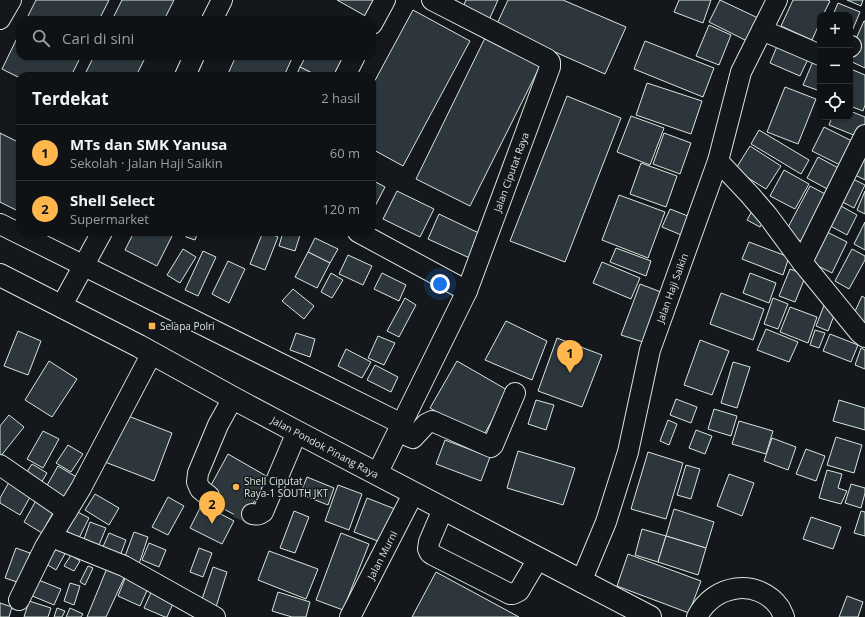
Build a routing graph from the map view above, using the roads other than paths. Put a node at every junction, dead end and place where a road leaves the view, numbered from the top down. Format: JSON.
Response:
{"nodes":[{"id":1,"x":11,"y":0,"type":"edge"},
{"id":2,"x":222,"y":0,"type":"edge"},
{"id":3,"x":385,"y":0,"type":"edge"},
{"id":4,"x":432,"y":0,"type":"edge"},
{"id":5,"x":777,"y":0,"type":"edge"},
{"id":6,"x":214,"y":16,"type":"edge"},
{"id":7,"x":376,"y":17,"type":"edge"},
{"id":8,"x":0,"y":19,"type":"edge"},
{"id":9,"x":762,"y":30,"type":"junction"},
{"id":10,"x":817,"y":53,"type":"edge"},
{"id":11,"x":192,"y":60,"type":"edge"},
{"id":12,"x":354,"y":60,"type":"edge"},
{"id":13,"x":187,"y":72,"type":"edge"},
{"id":14,"x":347,"y":72,"type":"edge"},
{"id":15,"x":865,"y":135,"type":"edge"},
{"id":16,"x":718,"y":161,"type":"junction"},
{"id":17,"x":0,"y":224,"type":"edge"},
{"id":18,"x":16,"y":232,"type":"edge"},
{"id":19,"x":24,"y":236,"type":"edge"},
{"id":20,"x":100,"y":236,"type":"edge"},
{"id":21,"x":365,"y":236,"type":"edge"},
{"id":22,"x":802,"y":262,"type":"junction"},
{"id":23,"x":83,"y":265,"type":"junction"},
{"id":24,"x":0,"y":275,"type":"edge"},
{"id":25,"x":467,"y":291,"type":"junction"},
{"id":26,"x":61,"y":306,"type":"junction"},
{"id":27,"x":865,"y":337,"type":"edge"},
{"id":28,"x":152,"y":353,"type":"junction"},
{"id":29,"x":515,"y":393,"type":"dead end"},
{"id":30,"x":233,"y":398,"type":"junction"},
{"id":31,"x":402,"y":424,"type":"junction"},
{"id":32,"x":297,"y":432,"type":"junction"},
{"id":33,"x":0,"y":465,"type":"edge"},
{"id":34,"x":377,"y":474,"type":"junction"},
{"id":35,"x":412,"y":492,"type":"junction"},
{"id":36,"x":210,"y":496,"type":"tunnel mouth"},
{"id":37,"x":443,"y":509,"type":"junction"},
{"id":38,"x":67,"y":511,"type":"junction"},
{"id":39,"x":252,"y":514,"type":"dead end"},
{"id":40,"x":52,"y":537,"type":"junction"},
{"id":41,"x":538,"y":559,"type":"junction"},
{"id":42,"x":582,"y":582,"type":"junction"},
{"id":43,"x":19,"y":600,"type":"dead end"},
{"id":44,"x":215,"y":617,"type":"edge"},
{"id":45,"x":350,"y":617,"type":"edge"},
{"id":46,"x":650,"y":617,"type":"edge"},
{"id":47,"x":697,"y":617,"type":"edge"},
{"id":48,"x":784,"y":617,"type":"edge"}],
"edges":[{"from":1,"to":8,"type":"street"},
{"from":2,"to":6,"type":"street"},
{"from":3,"to":7,"type":"street"},
{"from":4,"to":25,"type":"street","name":"Jalan Ciputat Raya"},
{"from":5,"to":9,"type":"street","name":"Jalan Haji Saikin"},
{"from":9,"to":10,"type":"street"},
{"from":9,"to":16,"type":"street","name":"Jalan Haji Saikin"},
{"from":11,"to":13,"type":"street"},
{"from":12,"to":14,"type":"street"},
{"from":15,"to":22,"type":"street"},
{"from":16,"to":22,"type":"street"},
{"from":16,"to":42,"type":"street","name":"Jalan Haji Saikin"},
{"from":17,"to":18,"type":"street"},
{"from":19,"to":23,"type":"street"},
{"from":20,"to":23,"type":"street"},
{"from":21,"to":25,"type":"street"},
{"from":22,"to":27,"type":"street"},
{"from":23,"to":26,"type":"street"},
{"from":23,"to":31,"type":"street"},
{"from":24,"to":26,"type":"highway","name":"Jalan Pondok Pinang Raya"},
{"from":25,"to":31,"type":"street"},
{"from":26,"to":28,"type":"highway","name":"Jalan Pondok Pinang Raya"},
{"from":28,"to":30,"type":"highway","name":"Jalan Pondok Pinang Raya"},
{"from":28,"to":38,"type":"street"},
{"from":29,"to":31,"type":"street"},
{"from":30,"to":32,"type":"highway","name":"Jalan Pondok Pinang Raya"},
{"from":30,"to":36,"type":"street"},
{"from":31,"to":34,"type":"street"},
{"from":32,"to":34,"type":"highway","name":"Jalan Pondok Pinang Raya"},
{"from":32,"to":39,"type":"street"},
{"from":33,"to":38,"type":"street"},
{"from":34,"to":35,"type":"highway","name":"Jalan Pondok Pinang Raya"},
{"from":35,"to":37,"type":"highway","name":"Jalan Pondok Pinang Raya"},
{"from":35,"to":45,"type":"street","name":"Jalan Murni"},
{"from":37,"to":41,"type":"highway","name":"Jalan Pondok Pinang Raya"},
{"from":37,"to":41,"type":"street"},
{"from":38,"to":40,"type":"street"},
{"from":40,"to":43,"type":"street"},
{"from":40,"to":44,"type":"street"},
{"from":41,"to":42,"type":"highway","name":"Jalan Pondok Pinang Raya"},
{"from":42,"to":46,"type":"highway","name":"Jalan Pondok Pinang Raya"},
{"from":47,"to":48,"type":"street"}]}
